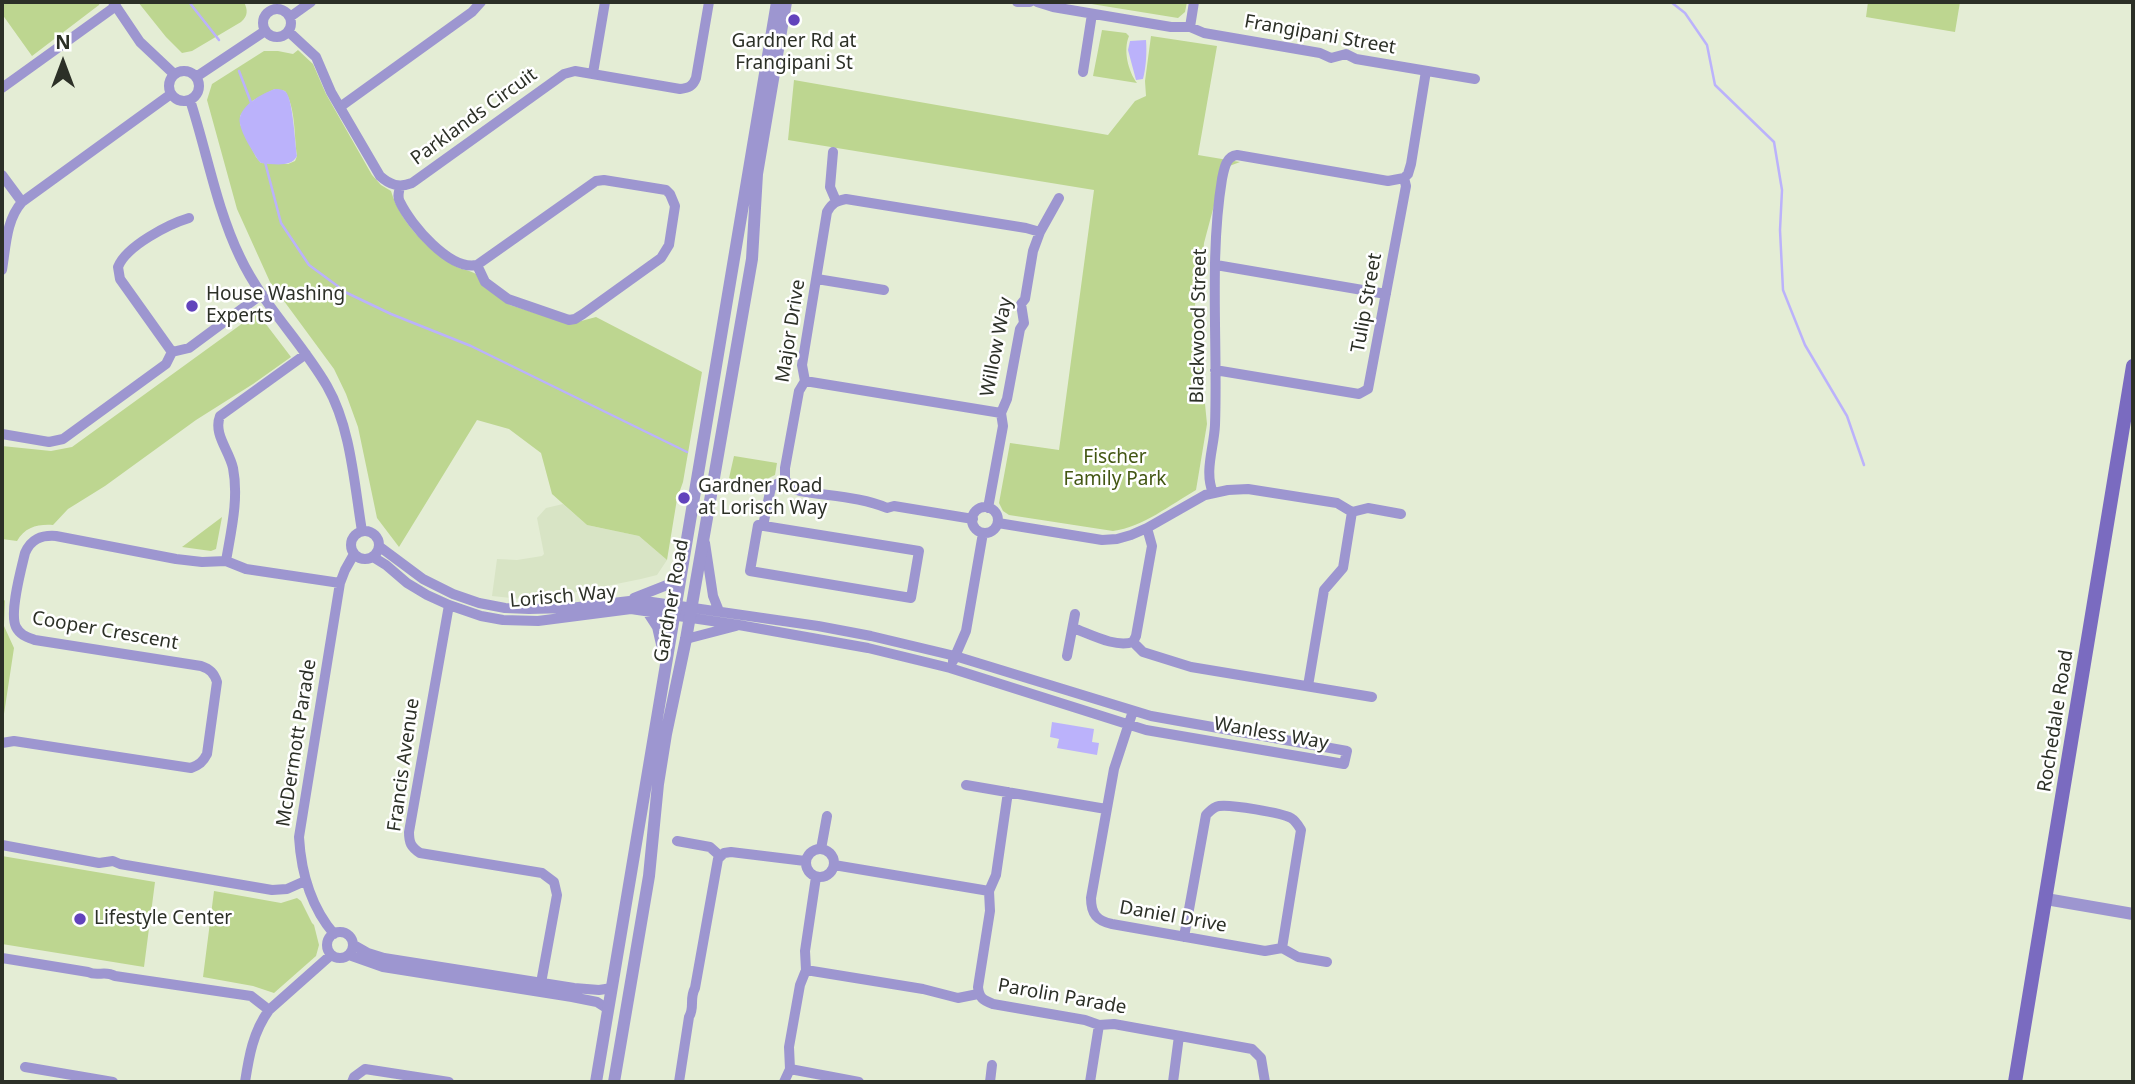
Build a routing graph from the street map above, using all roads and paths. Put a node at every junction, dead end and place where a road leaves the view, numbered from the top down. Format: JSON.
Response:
{"nodes":[{"id":1,"x":263,"y":2,"type":"edge"},
{"id":2,"x":311,"y":2,"type":"edge"},
{"id":3,"x":481,"y":2,"type":"edge"},
{"id":4,"x":605,"y":2,"type":"edge"},
{"id":5,"x":709,"y":2,"type":"edge"},
{"id":6,"x":777,"y":2,"type":"edge"},
{"id":7,"x":786,"y":2,"type":"edge"},
{"id":8,"x":1017,"y":2,"type":"edge"},
{"id":9,"x":1030,"y":2,"type":"edge"},
{"id":10,"x":1037,"y":2,"type":"edge"},
{"id":11,"x":1194,"y":2,"type":"edge"},
{"id":12,"x":114,"y":4,"type":"edge"},
{"id":13,"x":270,"y":11,"type":"junction"},
{"id":14,"x":1092,"y":14,"type":"junction"},
{"id":15,"x":290,"y":17,"type":"junction"},
{"id":16,"x":1190,"y":27,"type":"junction"},
{"id":17,"x":265,"y":31,"type":"junction"},
{"id":18,"x":289,"y":32,"type":"junction"},
{"id":19,"x":1426,"y":71,"type":"junction"},
{"id":20,"x":1083,"y":72,"type":"dead end"},
{"id":21,"x":593,"y":73,"type":"junction"},
{"id":22,"x":174,"y":75,"type":"junction"},
{"id":23,"x":196,"y":77,"type":"junction"},
{"id":24,"x":1475,"y":79,"type":"dead end"},
{"id":25,"x":2,"y":88,"type":"edge"},
{"id":26,"x":171,"y":94,"type":"junction"},
{"id":27,"x":190,"y":100,"type":"junction"},
{"id":28,"x":340,"y":107,"type":"junction"},
{"id":29,"x":833,"y":152,"type":"dead end"},
{"id":30,"x":2,"y":174,"type":"edge"},
{"id":31,"x":1404,"y":178,"type":"junction"},
{"id":32,"x":400,"y":186,"type":"junction"},
{"id":33,"x":1059,"y":198,"type":"dead end"},
{"id":34,"x":836,"y":201,"type":"junction"},
{"id":35,"x":22,"y":202,"type":"junction"},
{"id":36,"x":189,"y":218,"type":"dead end"},
{"id":37,"x":1040,"y":232,"type":"junction"},
{"id":38,"x":477,"y":265,"type":"junction"},
{"id":39,"x":1216,"y":265,"type":"junction"},
{"id":40,"x":2,"y":270,"type":"edge"},
{"id":41,"x":817,"y":279,"type":"junction"},
{"id":42,"x":884,"y":290,"type":"dead end"},
{"id":43,"x":262,"y":294,"type":"junction"},
{"id":44,"x":1386,"y":294,"type":"junction"},
{"id":45,"x":172,"y":352,"type":"junction"},
{"id":46,"x":306,"y":354,"type":"junction"},
{"id":47,"x":2133,"y":366,"type":"edge"},
{"id":48,"x":1215,"y":370,"type":"junction"},
{"id":49,"x":805,"y":381,"type":"junction"},
{"id":50,"x":1001,"y":413,"type":"junction"},
{"id":51,"x":2,"y":434,"type":"edge"},
{"id":52,"x":785,"y":480,"type":"junction"},
{"id":53,"x":1213,"y":493,"type":"junction"},
{"id":54,"x":988,"y":508,"type":"junction"},
{"id":55,"x":1352,"y":512,"type":"junction"},
{"id":56,"x":1401,"y":514,"type":"dead end"},
{"id":57,"x":973,"y":519,"type":"junction"},
{"id":58,"x":998,"y":523,"type":"junction"},
{"id":59,"x":763,"y":526,"type":"junction"},
{"id":60,"x":1147,"y":528,"type":"junction"},
{"id":61,"x":362,"y":531,"type":"junction"},
{"id":62,"x":983,"y":533,"type":"junction"},
{"id":63,"x":703,"y":535,"type":"junction"},
{"id":64,"x":380,"y":547,"type":"junction"},
{"id":65,"x":354,"y":554,"type":"junction"},
{"id":66,"x":373,"y":557,"type":"junction"},
{"id":67,"x":226,"y":561,"type":"junction"},
{"id":68,"x":681,"y":570,"type":"junction"},
{"id":69,"x":340,"y":583,"type":"junction"},
{"id":70,"x":630,"y":599,"type":"junction"},
{"id":71,"x":449,"y":605,"type":"junction"},
{"id":72,"x":646,"y":610,"type":"junction"},
{"id":73,"x":675,"y":610,"type":"junction"},
{"id":74,"x":719,"y":611,"type":"junction"},
{"id":75,"x":690,"y":612,"type":"junction"},
{"id":76,"x":1075,"y":614,"type":"dead end"},
{"id":77,"x":739,"y":625,"type":"junction"},
{"id":78,"x":1073,"y":628,"type":"junction"},
{"id":79,"x":686,"y":639,"type":"junction"},
{"id":80,"x":1133,"y":642,"type":"junction"},
{"id":81,"x":955,"y":656,"type":"junction"},
{"id":82,"x":1068,"y":656,"type":"dead end"},
{"id":83,"x":666,"y":665,"type":"junction"},
{"id":84,"x":950,"y":668,"type":"junction"},
{"id":85,"x":1308,"y":686,"type":"junction"},
{"id":86,"x":1372,"y":697,"type":"dead end"},
{"id":87,"x":1133,"y":711,"type":"junction"},
{"id":88,"x":1129,"y":725,"type":"junction"},
{"id":89,"x":2,"y":743,"type":"edge"},
{"id":90,"x":966,"y":786,"type":"dead end"},
{"id":91,"x":1008,"y":792,"type":"junction"},
{"id":92,"x":1106,"y":809,"type":"junction"},
{"id":93,"x":827,"y":816,"type":"dead end"},
{"id":94,"x":677,"y":841,"type":"dead end"},
{"id":95,"x":2,"y":845,"type":"edge"},
{"id":96,"x":821,"y":849,"type":"junction"},
{"id":97,"x":720,"y":856,"type":"junction"},
{"id":98,"x":806,"y":861,"type":"junction"},
{"id":99,"x":834,"y":866,"type":"junction"},
{"id":100,"x":816,"y":877,"type":"junction"},
{"id":101,"x":305,"y":881,"type":"junction"},
{"id":102,"x":989,"y":891,"type":"junction"},
{"id":103,"x":2046,"y":899,"type":"junction"},
{"id":104,"x":2133,"y":914,"type":"edge"},
{"id":105,"x":334,"y":934,"type":"junction"},
{"id":106,"x":1184,"y":937,"type":"junction"},
{"id":107,"x":1282,"y":948,"type":"junction"},
{"id":108,"x":352,"y":950,"type":"junction"},
{"id":109,"x":331,"y":955,"type":"junction"},
{"id":110,"x":2,"y":958,"type":"edge"},
{"id":111,"x":1327,"y":962,"type":"dead end"},
{"id":112,"x":806,"y":970,"type":"junction"},
{"id":113,"x":541,"y":983,"type":"junction"},
{"id":114,"x":612,"y":988,"type":"junction"},
{"id":115,"x":978,"y":994,"type":"junction"},
{"id":116,"x":608,"y":1009,"type":"junction"},
{"id":117,"x":269,"y":1010,"type":"junction"},
{"id":118,"x":1099,"y":1025,"type":"junction"},
{"id":119,"x":1179,"y":1036,"type":"junction"},
{"id":120,"x":992,"y":1065,"type":"dead end"},
{"id":121,"x":25,"y":1067,"type":"dead end"},
{"id":122,"x":790,"y":1069,"type":"junction"},
{"id":123,"x":113,"y":1082,"type":"edge"},
{"id":124,"x":245,"y":1082,"type":"edge"},
{"id":125,"x":352,"y":1082,"type":"edge"},
{"id":126,"x":449,"y":1082,"type":"edge"},
{"id":127,"x":596,"y":1082,"type":"edge"},
{"id":128,"x":614,"y":1082,"type":"edge"},
{"id":129,"x":679,"y":1082,"type":"edge"},
{"id":130,"x":784,"y":1082,"type":"edge"},
{"id":131,"x":859,"y":1082,"type":"edge"},
{"id":132,"x":990,"y":1082,"type":"edge"},
{"id":133,"x":1090,"y":1082,"type":"edge"},
{"id":134,"x":1173,"y":1082,"type":"edge"},
{"id":135,"x":1265,"y":1082,"type":"edge"},
{"id":136,"x":2015,"y":1082,"type":"edge"}],
"edges":[{"from":1,"to":13,"type":"street"},
{"from":2,"to":15,"type":"street"},
{"from":3,"to":28,"type":"street"},
{"from":4,"to":21,"type":"street"},
{"from":5,"to":21,"type":"street","name":"Parklands Circuit"},
{"from":6,"to":68,"type":"street","name":"Gardner Road"},
{"from":7,"to":63,"type":"street","name":"Gardner Road"},
{"from":8,"to":9,"type":"street"},
{"from":10,"to":14,"type":"street","name":"Frangipani Street"},
{"from":11,"to":16,"type":"street"},
{"from":12,"to":22,"type":"street"},
{"from":12,"to":25,"type":"street"},
{"from":13,"to":15,"type":"street"},
{"from":13,"to":17,"type":"street"},
{"from":14,"to":16,"type":"street","name":"Frangipani Street"},
{"from":14,"to":20,"type":"street"},
{"from":15,"to":18,"type":"street"},
{"from":16,"to":19,"type":"street","name":"Frangipani Street"},
{"from":17,"to":18,"type":"street"},
{"from":17,"to":23,"type":"street"},
{"from":18,"to":28,"type":"street","name":"Parklands Circuit"},
{"from":19,"to":24,"type":"street","name":"Frangipani Street"},
{"from":19,"to":31,"type":"street","name":"Tulip Street"},
{"from":21,"to":32,"type":"street","name":"Parklands Circuit"},
{"from":22,"to":23,"type":"street"},
{"from":22,"to":26,"type":"street"},
{"from":23,"to":27,"type":"street"},
{"from":26,"to":27,"type":"street"},
{"from":26,"to":35,"type":"street"},
{"from":27,"to":43,"type":"street"},
{"from":28,"to":32,"type":"street","name":"Parklands Circuit"},
{"from":29,"to":34,"type":"street"},
{"from":30,"to":35,"type":"street"},
{"from":31,"to":39,"type":"street","name":"Blackwood Street"},
{"from":31,"to":44,"type":"street","name":"Tulip Street"},
{"from":32,"to":38,"type":"street"},
{"from":33,"to":37,"type":"street","name":"Willow Way"},
{"from":34,"to":37,"type":"street"},
{"from":34,"to":41,"type":"street","name":"Major Drive"},
{"from":35,"to":40,"type":"street"},
{"from":36,"to":45,"type":"street"},
{"from":37,"to":50,"type":"street","name":"Willow Way"},
{"from":38,"to":38,"type":"street"},
{"from":39,"to":44,"type":"street"},
{"from":39,"to":48,"type":"street","name":"Blackwood Street"},
{"from":41,"to":42,"type":"street"},
{"from":41,"to":49,"type":"street","name":"Major Drive"},
{"from":43,"to":45,"type":"street"},
{"from":43,"to":46,"type":"street"},
{"from":44,"to":48,"type":"street","name":"Tulip Street"},
{"from":45,"to":51,"type":"street"},
{"from":46,"to":61,"type":"street"},
{"from":46,"to":67,"type":"street"},
{"from":47,"to":103,"type":"main road","name":"Rochedale Road"},
{"from":48,"to":53,"type":"street","name":"Blackwood Street"},
{"from":49,"to":50,"type":"street"},
{"from":49,"to":52,"type":"street","name":"Major Drive"},
{"from":50,"to":54,"type":"street","name":"Willow Way"},
{"from":52,"to":57,"type":"street"},
{"from":52,"to":59,"type":"street"},
{"from":53,"to":55,"type":"street"},
{"from":53,"to":60,"type":"street"},
{"from":54,"to":57,"type":"street"},
{"from":54,"to":58,"type":"street"},
{"from":55,"to":56,"type":"street"},
{"from":55,"to":85,"type":"street"},
{"from":57,"to":62,"type":"street"},
{"from":58,"to":60,"type":"street"},
{"from":58,"to":62,"type":"street"},
{"from":59,"to":59,"type":"street"},
{"from":60,"to":80,"type":"street"},
{"from":61,"to":64,"type":"street"},
{"from":61,"to":65,"type":"street"},
{"from":62,"to":81,"type":"street"},
{"from":63,"to":74,"type":"street"},
{"from":63,"to":75,"type":"street","name":"Gardner Road"},
{"from":64,"to":66,"type":"street"},
{"from":64,"to":70,"type":"street","name":"Lorisch Way"},
{"from":65,"to":66,"type":"street"},
{"from":65,"to":69,"type":"street","name":"McDermott Parade"},
{"from":66,"to":71,"type":"street","name":"Lorisch Way"},
{"from":67,"to":69,"type":"street","name":"Cooper Crescent"},
{"from":67,"to":89,"type":"street","name":"Cooper Crescent"},
{"from":68,"to":70,"type":"street","name":"Lorisch Way"},
{"from":68,"to":73,"type":"street","name":"Gardner Road"},
{"from":69,"to":101,"type":"street","name":"McDermott Parade"},
{"from":70,"to":73,"type":"street","name":"Lorisch Way"},
{"from":71,"to":72,"type":"street","name":"Lorisch Way"},
{"from":71,"to":113,"type":"street","name":"Francis Avenue"},
{"from":72,"to":73,"type":"street","name":"Lorisch Way"},
{"from":72,"to":83,"type":"street","name":"Gardner Road"},
{"from":73,"to":75,"type":"street","name":"Lorisch Way"},
{"from":73,"to":83,"type":"street","name":"Gardner Road"},
{"from":74,"to":75,"type":"street","name":"Wanless Way"},
{"from":74,"to":81,"type":"street","name":"Wanless Way"},
{"from":75,"to":77,"type":"street","name":"Wanless Way"},
{"from":75,"to":79,"type":"street","name":"Gardner Road"},
{"from":76,"to":78,"type":"street"},
{"from":77,"to":79,"type":"street"},
{"from":77,"to":84,"type":"street","name":"Wanless Way"},
{"from":78,"to":80,"type":"street"},
{"from":78,"to":82,"type":"street"},
{"from":79,"to":128,"type":"street","name":"Gardner Road"},
{"from":80,"to":85,"type":"street"},
{"from":81,"to":84,"type":"street"},
{"from":81,"to":87,"type":"street","name":"Wanless Way"},
{"from":83,"to":114,"type":"street","name":"Gardner Road"},
{"from":84,"to":88,"type":"street","name":"Wanless Way"},
{"from":85,"to":86,"type":"street"},
{"from":87,"to":88,"type":"street","name":"Daniel Drive"},
{"from":87,"to":88,"type":"street","name":"Wanless Way"},
{"from":88,"to":92,"type":"street","name":"Daniel Drive"},
{"from":90,"to":91,"type":"street"},
{"from":91,"to":92,"type":"street"},
{"from":91,"to":102,"type":"street","name":"Parolin Parade"},
{"from":92,"to":106,"type":"street","name":"Daniel Drive"},
{"from":93,"to":96,"type":"street"},
{"from":94,"to":97,"type":"street"},
{"from":95,"to":101,"type":"street"},
{"from":96,"to":98,"type":"street"},
{"from":96,"to":99,"type":"street"},
{"from":97,"to":98,"type":"street"},
{"from":97,"to":129,"type":"street"},
{"from":98,"to":100,"type":"street"},
{"from":99,"to":100,"type":"street"},
{"from":99,"to":102,"type":"street"},
{"from":100,"to":112,"type":"street"},
{"from":101,"to":105,"type":"street","name":"McDermott Parade"},
{"from":102,"to":115,"type":"street","name":"Parolin Parade"},
{"from":103,"to":104,"type":"street"},
{"from":103,"to":136,"type":"main road","name":"Rochedale Road"},
{"from":105,"to":108,"type":"street"},
{"from":105,"to":109,"type":"street"},
{"from":106,"to":107,"type":"street","name":"Daniel Drive"},
{"from":106,"to":107,"type":"street"},
{"from":107,"to":111,"type":"street","name":"Daniel Drive"},
{"from":108,"to":109,"type":"street"},
{"from":108,"to":113,"type":"street"},
{"from":108,"to":116,"type":"street"},
{"from":109,"to":117,"type":"street"},
{"from":110,"to":117,"type":"street"},
{"from":112,"to":115,"type":"street"},
{"from":112,"to":122,"type":"street"},
{"from":113,"to":114,"type":"street"},
{"from":114,"to":116,"type":"street","name":"Gardner Road"},
{"from":115,"to":118,"type":"street","name":"Parolin Parade"},
{"from":116,"to":127,"type":"street","name":"Gardner Road"},
{"from":117,"to":124,"type":"street"},
{"from":118,"to":119,"type":"street","name":"Parolin Parade"},
{"from":118,"to":133,"type":"street"},
{"from":119,"to":134,"type":"street"},
{"from":119,"to":135,"type":"street","name":"Parolin Parade"},
{"from":120,"to":132,"type":"street"},
{"from":121,"to":123,"type":"street"},
{"from":122,"to":130,"type":"street"},
{"from":122,"to":131,"type":"street"},
{"from":125,"to":126,"type":"street"}]}
